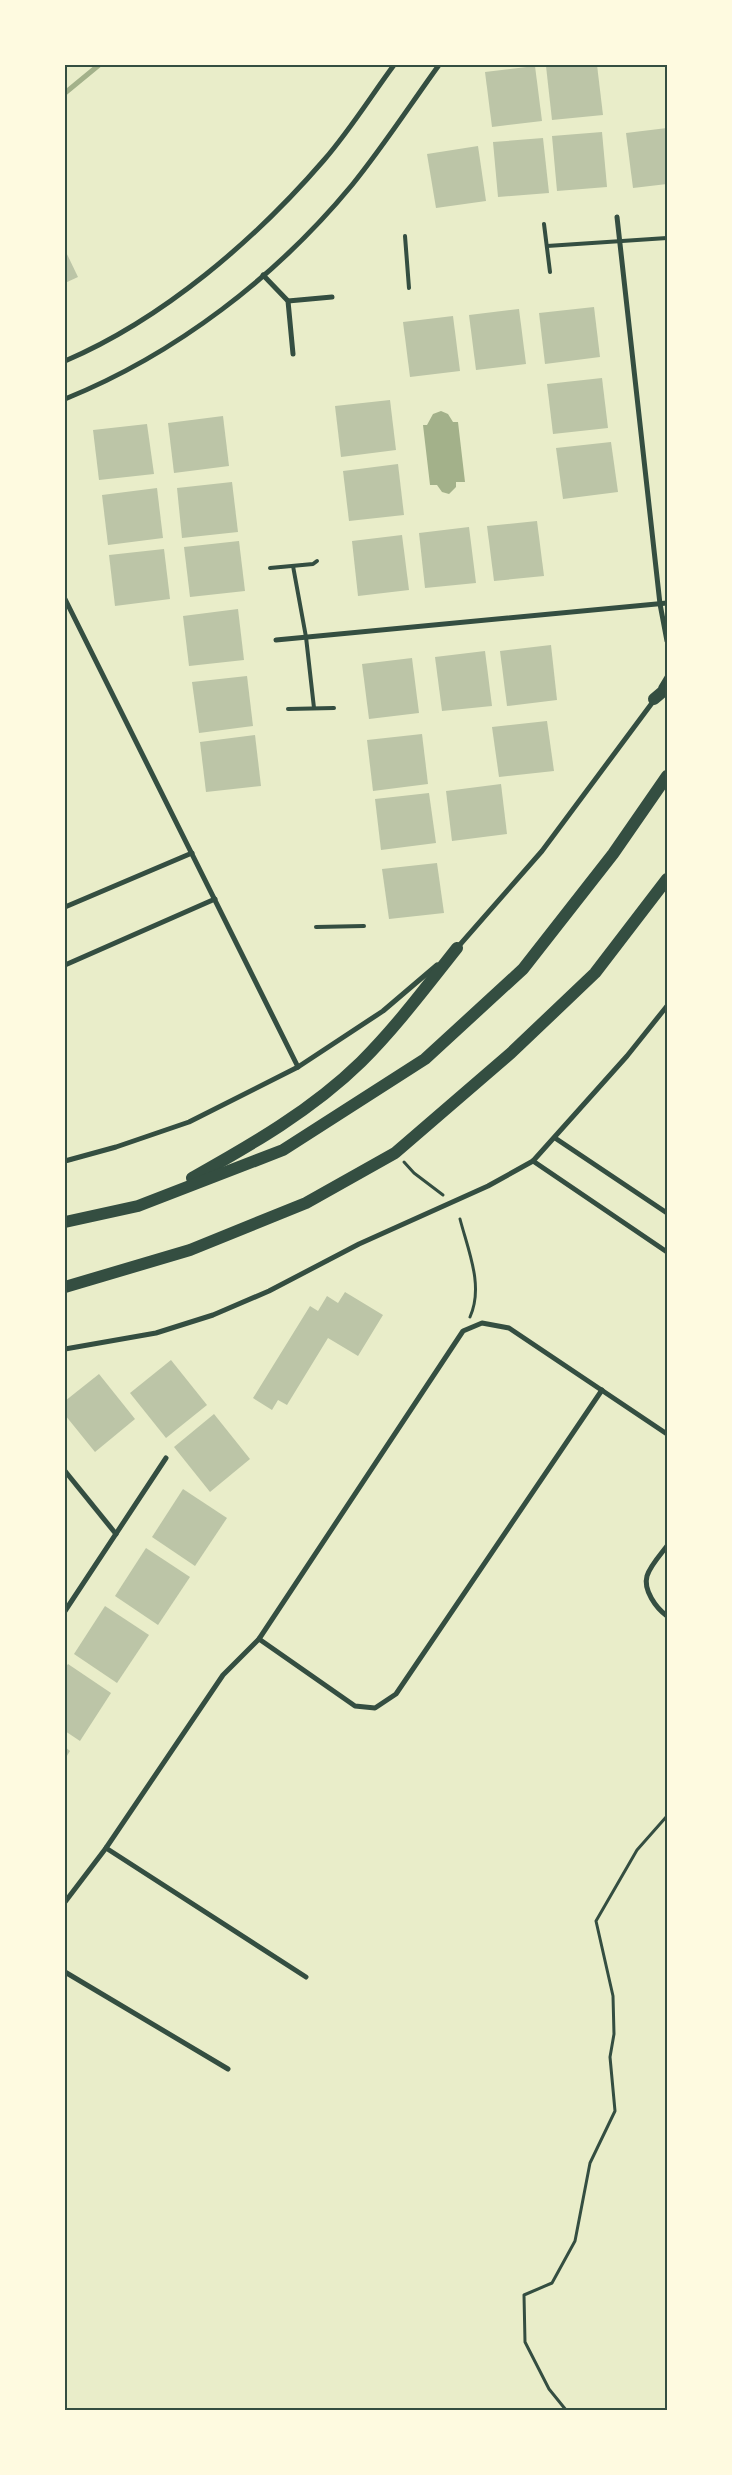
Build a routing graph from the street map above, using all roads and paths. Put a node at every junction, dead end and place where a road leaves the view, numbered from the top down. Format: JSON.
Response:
{"nodes":[{"id":1,"x":394,"y":65,"type":"edge"},
{"id":2,"x":439,"y":65,"type":"edge"},
{"id":3,"x":617,"y":217,"type":"dead end"},
{"id":4,"x":544,"y":224,"type":"dead end"},
{"id":5,"x":405,"y":236,"type":"dead end"},
{"id":6,"x":667,"y":238,"type":"edge"},
{"id":7,"x":619,"y":240,"type":"junction"},
{"id":8,"x":547,"y":246,"type":"junction"},
{"id":9,"x":550,"y":272,"type":"dead end"},
{"id":10,"x":263,"y":275,"type":"junction"},
{"id":11,"x":409,"y":288,"type":"dead end"},
{"id":12,"x":332,"y":297,"type":"dead end"},
{"id":13,"x":288,"y":301,"type":"junction"},
{"id":14,"x":293,"y":354,"type":"dead end"},
{"id":15,"x":65,"y":360,"type":"edge"},
{"id":16,"x":65,"y":399,"type":"edge"},
{"id":17,"x":317,"y":561,"type":"dead end"},
{"id":18,"x":293,"y":566,"type":"junction"},
{"id":19,"x":270,"y":568,"type":"dead end"},
{"id":20,"x":65,"y":599,"type":"edge"},
{"id":21,"x":667,"y":603,"type":"edge"},
{"id":22,"x":660,"y":604,"type":"junction"},
{"id":23,"x":306,"y":637,"type":"junction"},
{"id":24,"x":276,"y":640,"type":"dead end"},
{"id":25,"x":667,"y":641,"type":"edge"},
{"id":26,"x":667,"y":677,"type":"edge"},
{"id":27,"x":667,"y":688,"type":"edge"},
{"id":28,"x":654,"y":699,"type":"junction"},
{"id":29,"x":314,"y":708,"type":"junction"},
{"id":30,"x":334,"y":708,"type":"dead end"},
{"id":31,"x":288,"y":709,"type":"dead end"},
{"id":32,"x":667,"y":776,"type":"edge"},
{"id":33,"x":192,"y":852,"type":"junction"},
{"id":34,"x":667,"y":879,"type":"edge"},
{"id":35,"x":215,"y":899,"type":"junction"},
{"id":36,"x":65,"y":906,"type":"edge"},
{"id":37,"x":364,"y":926,"type":"dead end"},
{"id":38,"x":316,"y":927,"type":"dead end"},
{"id":39,"x":457,"y":948,"type":"junction"},
{"id":40,"x":65,"y":965,"type":"edge"},
{"id":41,"x":667,"y":1006,"type":"edge"},
{"id":42,"x":298,"y":1067,"type":"junction"},
{"id":43,"x":555,"y":1138,"type":"junction"},
{"id":44,"x":396,"y":1153,"type":"junction"},
{"id":45,"x":65,"y":1161,"type":"edge"},
{"id":46,"x":533,"y":1161,"type":"junction"},
{"id":47,"x":155,"y":1199,"type":"junction"},
{"id":48,"x":451,"y":1201,"type":"junction"},
{"id":49,"x":667,"y":1213,"type":"edge"},
{"id":50,"x":460,"y":1219,"type":"dead end"},
{"id":51,"x":65,"y":1222,"type":"edge"},
{"id":52,"x":667,"y":1252,"type":"edge"},
{"id":53,"x":65,"y":1287,"type":"edge"},
{"id":54,"x":463,"y":1331,"type":"junction"},
{"id":55,"x":65,"y":1349,"type":"edge"},
{"id":56,"x":602,"y":1390,"type":"junction"},
{"id":57,"x":667,"y":1434,"type":"edge"},
{"id":58,"x":166,"y":1458,"type":"dead end"},
{"id":59,"x":65,"y":1471,"type":"edge"},
{"id":60,"x":116,"y":1534,"type":"junction"},
{"id":61,"x":667,"y":1546,"type":"edge"},
{"id":62,"x":65,"y":1611,"type":"edge"},
{"id":63,"x":667,"y":1616,"type":"edge"},
{"id":64,"x":259,"y":1639,"type":"junction"},
{"id":65,"x":667,"y":1816,"type":"edge"},
{"id":66,"x":106,"y":1848,"type":"junction"},
{"id":67,"x":65,"y":1902,"type":"edge"},
{"id":68,"x":65,"y":1972,"type":"edge"},
{"id":69,"x":306,"y":1977,"type":"dead end"},
{"id":70,"x":228,"y":2069,"type":"dead end"},
{"id":71,"x":566,"y":2410,"type":"edge"}],
"edges":[{"from":1,"to":15,"type":"street"},
{"from":2,"to":10,"type":"street"},
{"from":3,"to":7,"type":"street"},
{"from":4,"to":8,"type":"lane"},
{"from":5,"to":11,"type":"lane"},
{"from":6,"to":7,"type":"lane"},
{"from":7,"to":8,"type":"lane"},
{"from":7,"to":22,"type":"street"},
{"from":8,"to":9,"type":"lane"},
{"from":10,"to":13,"type":"street"},
{"from":10,"to":16,"type":"street"},
{"from":12,"to":13,"type":"street"},
{"from":13,"to":14,"type":"street"},
{"from":17,"to":18,"type":"lane"},
{"from":18,"to":19,"type":"lane"},
{"from":18,"to":23,"type":"lane"},
{"from":20,"to":33,"type":"street"},
{"from":21,"to":22,"type":"street"},
{"from":22,"to":23,"type":"street"},
{"from":22,"to":25,"type":"street"},
{"from":23,"to":24,"type":"street"},
{"from":23,"to":29,"type":"lane"},
{"from":26,"to":28,"type":"street"},
{"from":27,"to":28,"type":"main road"},
{"from":28,"to":39,"type":"street"},
{"from":29,"to":30,"type":"lane"},
{"from":29,"to":31,"type":"lane"},
{"from":32,"to":47,"type":"main road"},
{"from":33,"to":35,"type":"street"},
{"from":33,"to":36,"type":"street"},
{"from":34,"to":44,"type":"main road"},
{"from":35,"to":40,"type":"street"},
{"from":35,"to":42,"type":"street"},
{"from":37,"to":38,"type":"lane"},
{"from":39,"to":42,"type":"street"},
{"from":39,"to":47,"type":"main road"},
{"from":41,"to":43,"type":"street"},
{"from":42,"to":45,"type":"street"},
{"from":43,"to":46,"type":"street"},
{"from":43,"to":49,"type":"street"},
{"from":44,"to":48,"type":"path"},
{"from":44,"to":53,"type":"main road"},
{"from":46,"to":48,"type":"street"},
{"from":46,"to":52,"type":"street"},
{"from":47,"to":51,"type":"main road"},
{"from":48,"to":55,"type":"street"},
{"from":50,"to":54,"type":"path"},
{"from":54,"to":56,"type":"street"},
{"from":54,"to":64,"type":"street"},
{"from":56,"to":57,"type":"street"},
{"from":56,"to":64,"type":"street"},
{"from":58,"to":60,"type":"street"},
{"from":59,"to":60,"type":"street"},
{"from":60,"to":62,"type":"street"},
{"from":61,"to":63,"type":"street"},
{"from":64,"to":66,"type":"street"},
{"from":65,"to":71,"type":"path"},
{"from":66,"to":67,"type":"street"},
{"from":66,"to":69,"type":"street"},
{"from":68,"to":70,"type":"street"}]}
